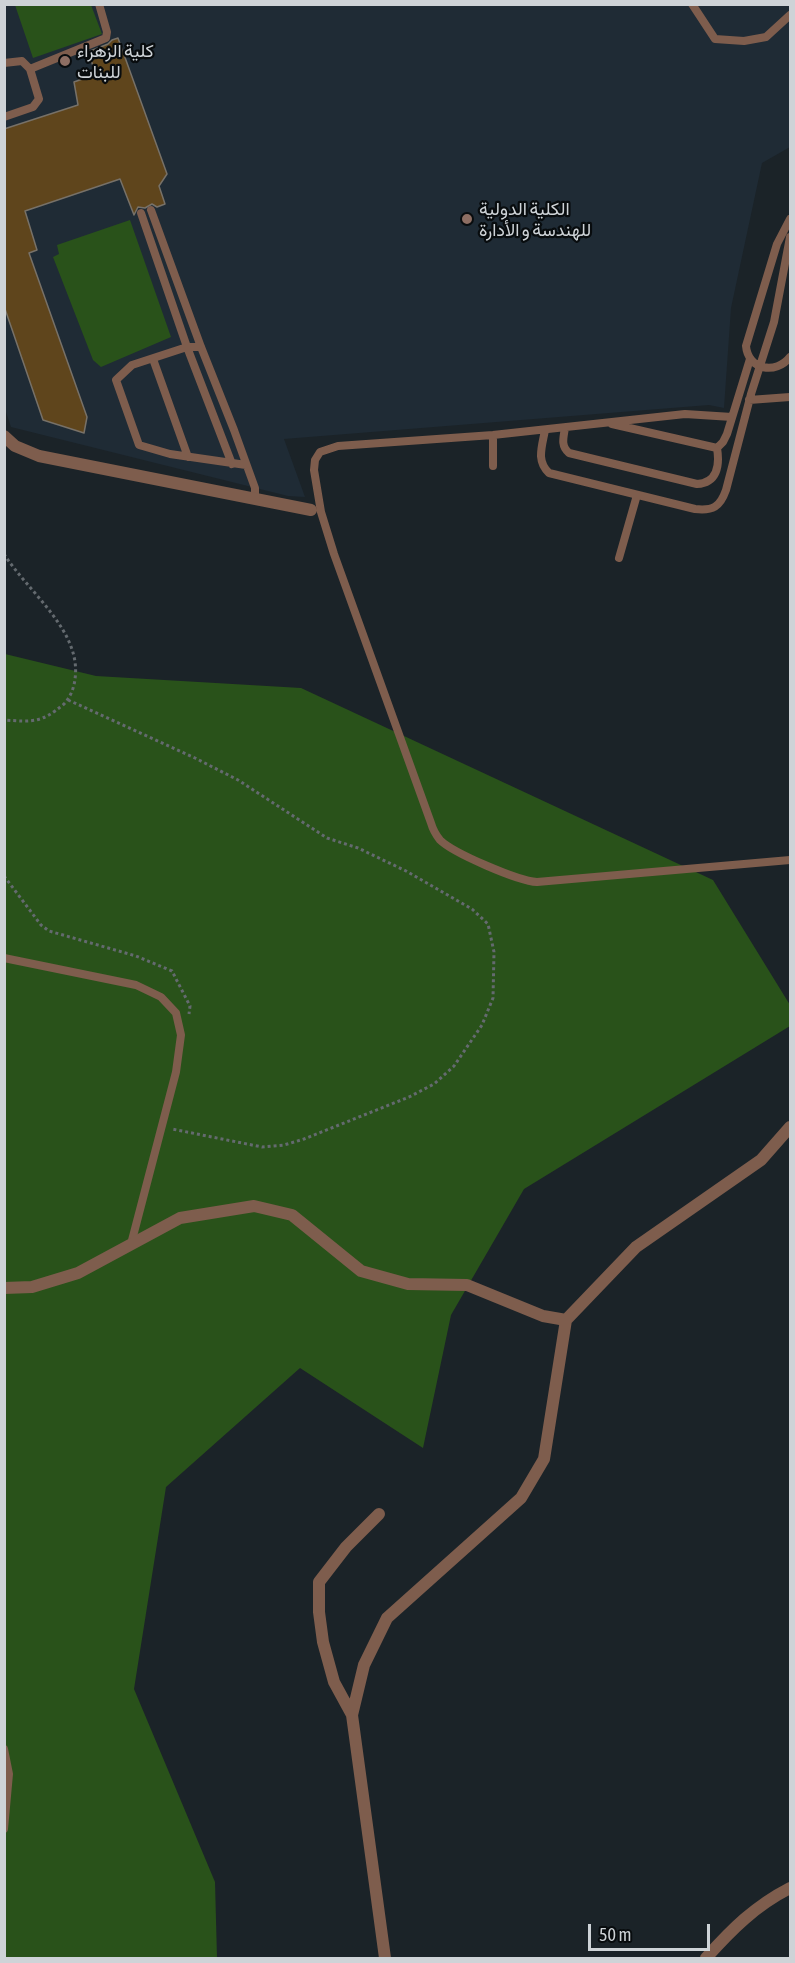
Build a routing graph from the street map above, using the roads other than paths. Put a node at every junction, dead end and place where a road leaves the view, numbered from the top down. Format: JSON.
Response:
{"nodes":[{"id":1,"x":99,"y":4,"type":"edge"},
{"id":2,"x":692,"y":4,"type":"edge"},
{"id":3,"x":790,"y":15,"type":"edge"},
{"id":4,"x":4,"y":63,"type":"edge"},
{"id":5,"x":30,"y":69,"type":"junction"},
{"id":6,"x":4,"y":117,"type":"edge"},
{"id":7,"x":151,"y":210,"type":"dead end"},
{"id":8,"x":141,"y":213,"type":"dead end"},
{"id":9,"x":790,"y":219,"type":"edge"},
{"id":10,"x":790,"y":237,"type":"edge"},
{"id":11,"x":187,"y":347,"type":"junction"},
{"id":12,"x":201,"y":347,"type":"junction"},
{"id":13,"x":790,"y":357,"type":"edge"},
{"id":14,"x":153,"y":359,"type":"junction"},
{"id":15,"x":750,"y":359,"type":"junction"},
{"id":16,"x":759,"y":366,"type":"junction"},
{"id":17,"x":790,"y":396,"type":"edge"},
{"id":18,"x":749,"y":400,"type":"junction"},
{"id":19,"x":732,"y":417,"type":"junction"},
{"id":20,"x":607,"y":423,"type":"junction"},
{"id":21,"x":565,"y":428,"type":"junction"},
{"id":22,"x":545,"y":430,"type":"junction"},
{"id":23,"x":493,"y":435,"type":"junction"},
{"id":24,"x":4,"y":436,"type":"edge"},
{"id":25,"x":717,"y":448,"type":"junction"},
{"id":26,"x":188,"y":457,"type":"junction"},
{"id":27,"x":231,"y":464,"type":"junction"},
{"id":28,"x":246,"y":465,"type":"junction"},
{"id":29,"x":493,"y":466,"type":"dead end"},
{"id":30,"x":717,"y":471,"type":"junction"},
{"id":31,"x":730,"y":475,"type":"junction"},
{"id":32,"x":637,"y":495,"type":"junction"},
{"id":33,"x":255,"y":499,"type":"junction"},
{"id":34,"x":316,"y":511,"type":"junction"},
{"id":35,"x":619,"y":558,"type":"dead end"},
{"id":36,"x":790,"y":860,"type":"edge"},
{"id":37,"x":4,"y":958,"type":"edge"},
{"id":38,"x":790,"y":1126,"type":"edge"},
{"id":39,"x":131,"y":1244,"type":"junction"},
{"id":40,"x":4,"y":1288,"type":"edge"},
{"id":41,"x":566,"y":1320,"type":"junction"},
{"id":42,"x":378,"y":1514,"type":"dead end"},
{"id":43,"x":352,"y":1715,"type":"junction"},
{"id":44,"x":4,"y":1749,"type":"edge"},
{"id":45,"x":4,"y":1828,"type":"edge"},
{"id":46,"x":790,"y":1888,"type":"edge"},
{"id":47,"x":385,"y":1959,"type":"edge"},
{"id":48,"x":706,"y":1959,"type":"edge"}],
"edges":[{"from":1,"to":5,"type":"lane"},
{"from":2,"to":3,"type":"lane"},
{"from":4,"to":5,"type":"lane"},
{"from":5,"to":6,"type":"lane"},
{"from":7,"to":12,"type":"lane"},
{"from":8,"to":11,"type":"lane"},
{"from":9,"to":15,"type":"lane"},
{"from":10,"to":16,"type":"lane"},
{"from":11,"to":12,"type":"lane"},
{"from":11,"to":14,"type":"lane"},
{"from":11,"to":27,"type":"lane"},
{"from":12,"to":28,"type":"lane"},
{"from":13,"to":16,"type":"lane"},
{"from":14,"to":26,"type":"lane"},
{"from":14,"to":26,"type":"lane"},
{"from":15,"to":16,"type":"lane"},
{"from":15,"to":19,"type":"lane"},
{"from":16,"to":18,"type":"lane"},
{"from":17,"to":18,"type":"lane"},
{"from":18,"to":31,"type":"lane"},
{"from":19,"to":20,"type":"lane"},
{"from":19,"to":25,"type":"lane"},
{"from":20,"to":21,"type":"lane"},
{"from":20,"to":25,"type":"lane"},
{"from":21,"to":22,"type":"lane"},
{"from":21,"to":30,"type":"lane"},
{"from":22,"to":23,"type":"lane"},
{"from":22,"to":32,"type":"lane"},
{"from":23,"to":29,"type":"lane"},
{"from":23,"to":34,"type":"lane"},
{"from":24,"to":33,"type":"street"},
{"from":25,"to":30,"type":"lane"},
{"from":26,"to":27,"type":"lane"},
{"from":27,"to":28,"type":"lane"},
{"from":28,"to":33,"type":"lane"},
{"from":30,"to":31,"type":"lane"},
{"from":31,"to":32,"type":"lane"},
{"from":32,"to":35,"type":"lane"},
{"from":33,"to":34,"type":"street"},
{"from":34,"to":36,"type":"lane"},
{"from":37,"to":39,"type":"lane"},
{"from":38,"to":41,"type":"street"},
{"from":39,"to":40,"type":"street"},
{"from":39,"to":41,"type":"street"},
{"from":41,"to":43,"type":"street"},
{"from":42,"to":43,"type":"street"},
{"from":43,"to":47,"type":"street"},
{"from":44,"to":45,"type":"lane"},
{"from":46,"to":48,"type":"street"}]}
